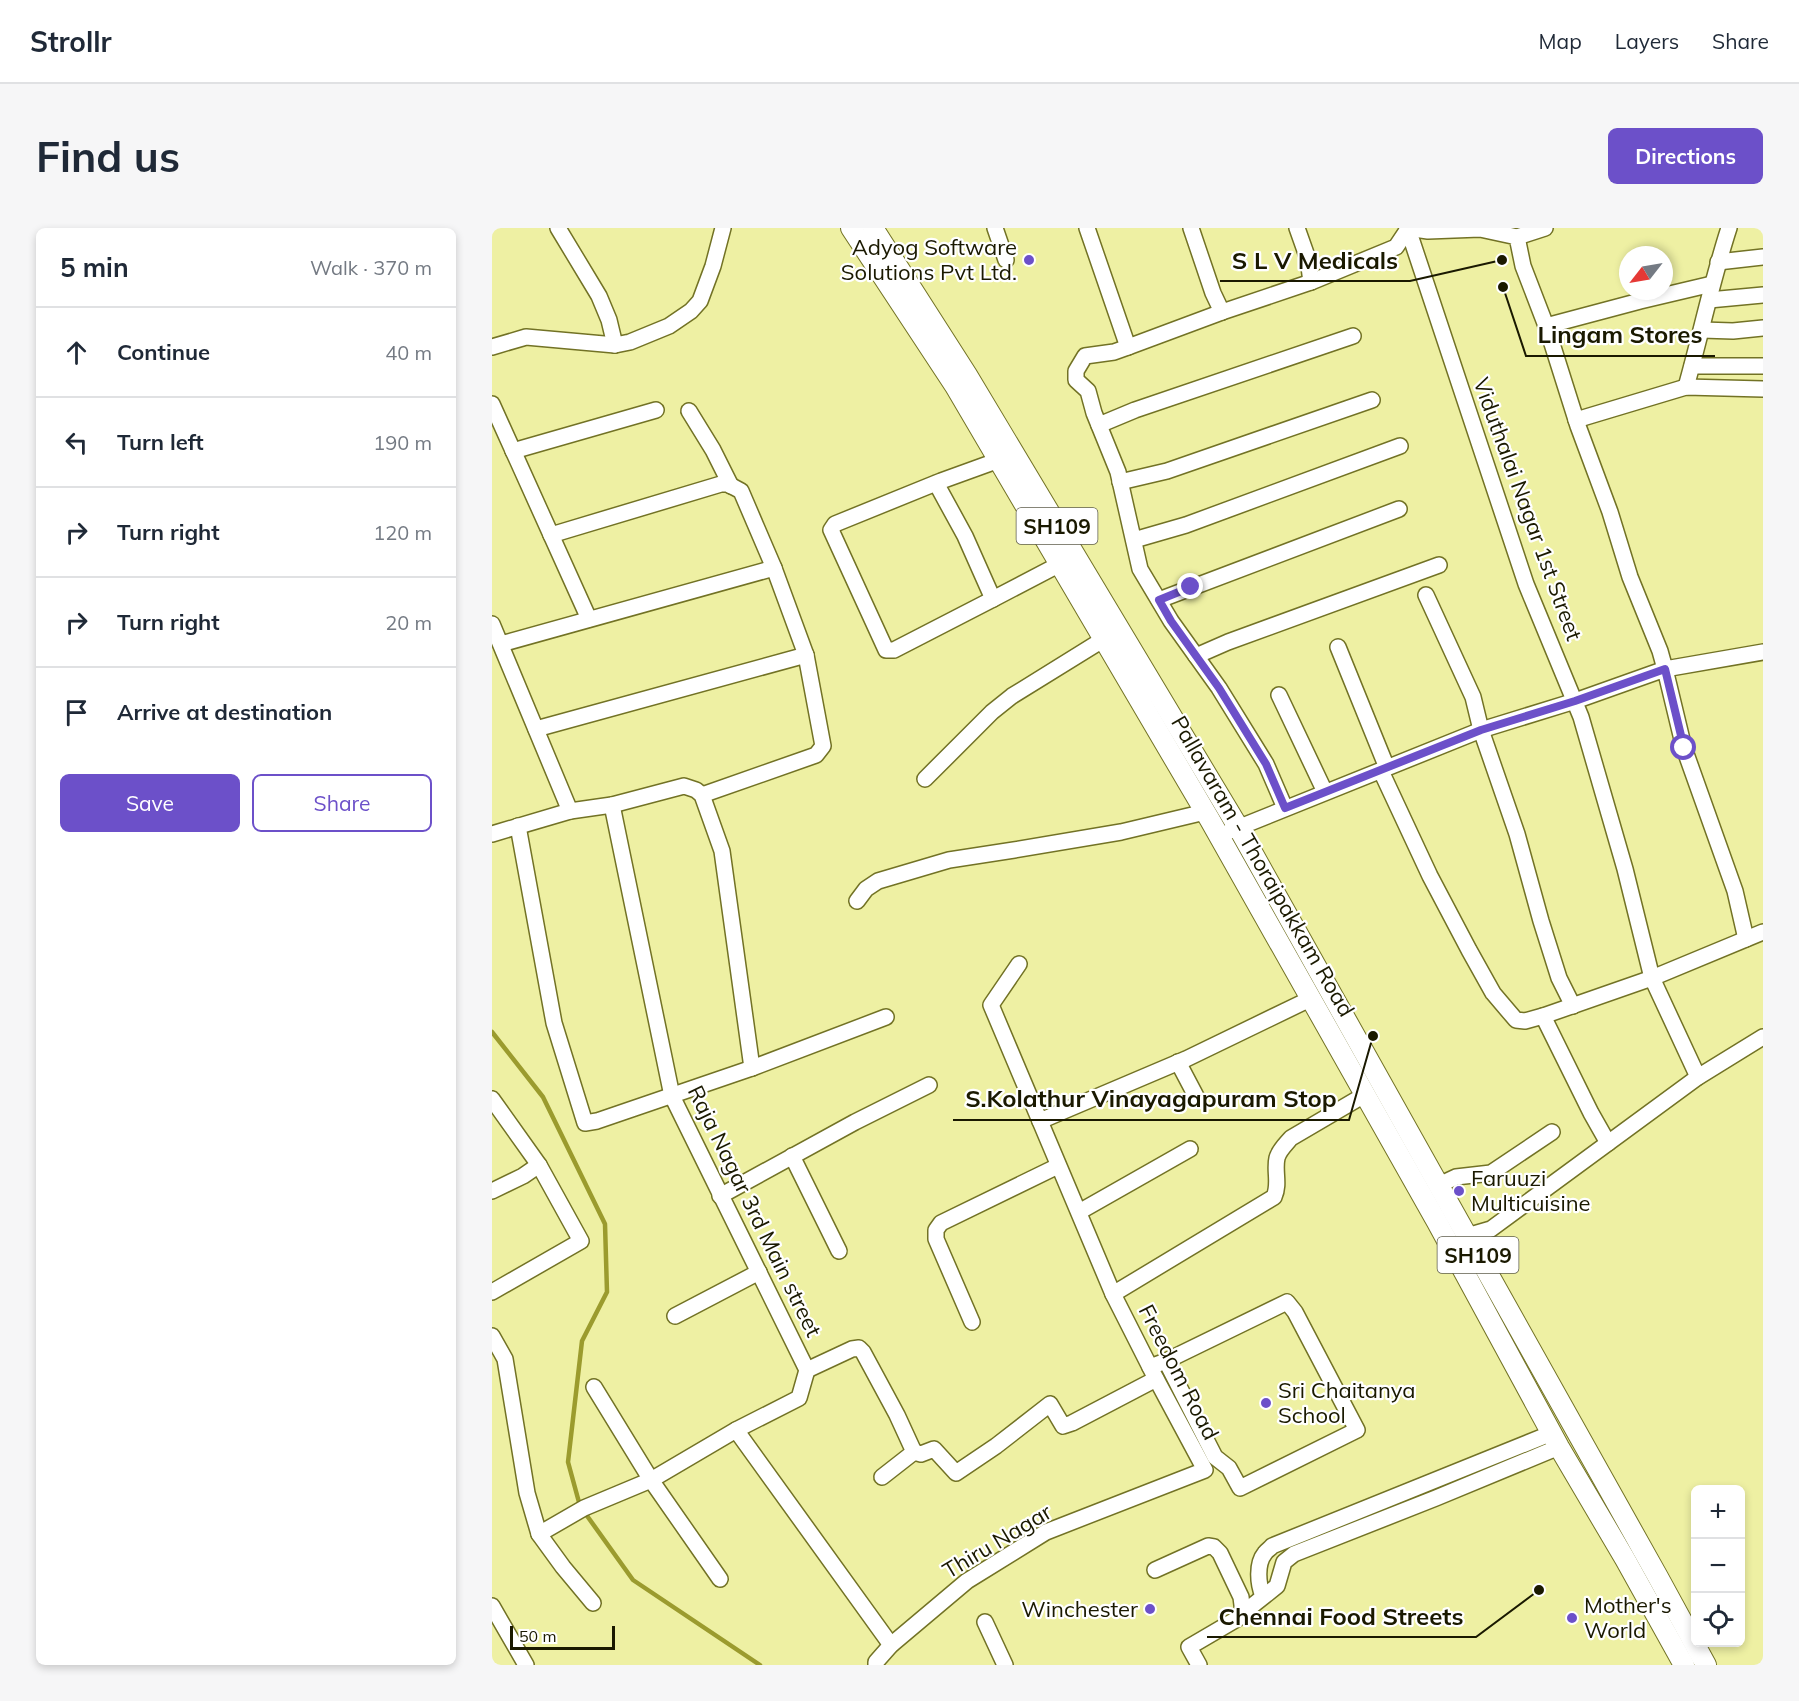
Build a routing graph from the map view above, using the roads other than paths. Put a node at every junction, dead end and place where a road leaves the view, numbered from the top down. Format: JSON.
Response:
{"nodes":[{"id":1,"x":558,"y":228,"type":"edge"},
{"id":2,"x":722,"y":228,"type":"edge"},
{"id":3,"x":851,"y":228,"type":"edge"},
{"id":4,"x":873,"y":228,"type":"edge"},
{"id":5,"x":995,"y":228,"type":"edge"},
{"id":6,"x":1087,"y":228,"type":"edge"},
{"id":7,"x":1191,"y":228,"type":"edge"},
{"id":8,"x":1297,"y":228,"type":"edge"},
{"id":9,"x":1545,"y":228,"type":"edge"},
{"id":10,"x":1729,"y":228,"type":"edge"},
{"id":11,"x":1408,"y":229,"type":"edge"},
{"id":12,"x":1517,"y":237,"type":"junction"},
{"id":13,"x":1763,"y":257,"type":"edge"},
{"id":14,"x":1006,"y":260,"type":"dead end"},
{"id":15,"x":1718,"y":262,"type":"junction"},
{"id":16,"x":1311,"y":282,"type":"junction"},
{"id":17,"x":1712,"y":284,"type":"junction"},
{"id":18,"x":1763,"y":295,"type":"edge"},
{"id":19,"x":1709,"y":300,"type":"junction"},
{"id":20,"x":1222,"y":312,"type":"junction"},
{"id":21,"x":1546,"y":326,"type":"junction"},
{"id":22,"x":1763,"y":328,"type":"edge"},
{"id":23,"x":1702,"y":330,"type":"junction"},
{"id":24,"x":1353,"y":336,"type":"dead end"},
{"id":25,"x":615,"y":345,"type":"junction"},
{"id":26,"x":492,"y":347,"type":"edge"},
{"id":27,"x":1128,"y":347,"type":"junction"},
{"id":28,"x":1692,"y":366,"type":"junction"},
{"id":29,"x":1763,"y":366,"type":"edge"},
{"id":30,"x":1686,"y":387,"type":"junction"},
{"id":31,"x":1763,"y":389,"type":"edge"},
{"id":32,"x":1372,"y":400,"type":"dead end"},
{"id":33,"x":492,"y":404,"type":"edge"},
{"id":34,"x":656,"y":410,"type":"dead end"},
{"id":35,"x":688,"y":411,"type":"dead end"},
{"id":36,"x":1576,"y":420,"type":"junction"},
{"id":37,"x":1099,"y":425,"type":"junction"},
{"id":38,"x":1400,"y":446,"type":"dead end"},
{"id":39,"x":513,"y":451,"type":"junction"},
{"id":40,"x":999,"y":460,"type":"junction"},
{"id":41,"x":1120,"y":482,"type":"junction"},
{"id":42,"x":936,"y":483,"type":"junction"},
{"id":43,"x":731,"y":486,"type":"junction"},
{"id":44,"x":1399,"y":509,"type":"dead end"},
{"id":45,"x":551,"y":535,"type":"junction"},
{"id":46,"x":1134,"y":540,"type":"junction"},
{"id":47,"x":1060,"y":564,"type":"junction"},
{"id":48,"x":1439,"y":565,"type":"dead end"},
{"id":49,"x":774,"y":568,"type":"junction"},
{"id":50,"x":1426,"y":595,"type":"dead end"},
{"id":51,"x":993,"y":599,"type":"junction"},
{"id":52,"x":1159,"y":600,"type":"junction"},
{"id":53,"x":589,"y":619,"type":"junction"},
{"id":54,"x":492,"y":624,"type":"edge"},
{"id":55,"x":1104,"y":639,"type":"junction"},
{"id":56,"x":501,"y":644,"type":"junction"},
{"id":57,"x":1338,"y":646,"type":"dead end"},
{"id":58,"x":1763,"y":652,"type":"edge"},
{"id":59,"x":806,"y":655,"type":"junction"},
{"id":60,"x":1196,"y":656,"type":"junction"},
{"id":61,"x":1665,"y":669,"type":"junction"},
{"id":62,"x":1279,"y":695,"type":"dead end"},
{"id":63,"x":1575,"y":701,"type":"junction"},
{"id":64,"x":536,"y":729,"type":"junction"},
{"id":65,"x":1481,"y":730,"type":"junction"},
{"id":66,"x":1383,"y":769,"type":"junction"},
{"id":67,"x":925,"y":779,"type":"dead end"},
{"id":68,"x":1325,"y":792,"type":"junction"},
{"id":69,"x":702,"y":795,"type":"junction"},
{"id":70,"x":612,"y":805,"type":"junction"},
{"id":71,"x":1285,"y":808,"type":"junction"},
{"id":72,"x":570,"y":811,"type":"junction"},
{"id":73,"x":1205,"y":812,"type":"junction"},
{"id":74,"x":518,"y":826,"type":"junction"},
{"id":75,"x":1238,"y":827,"type":"junction"},
{"id":76,"x":492,"y":834,"type":"edge"},
{"id":77,"x":1220,"y":837,"type":"junction"},
{"id":78,"x":857,"y":901,"type":"dead end"},
{"id":79,"x":1763,"y":932,"type":"edge"},
{"id":80,"x":1746,"y":939,"type":"junction"},
{"id":81,"x":1019,"y":964,"type":"dead end"},
{"id":82,"x":1652,"y":978,"type":"junction"},
{"id":83,"x":1312,"y":998,"type":"junction"},
{"id":84,"x":1573,"y":1006,"type":"junction"},
{"id":85,"x":1544,"y":1016,"type":"junction"},
{"id":86,"x":886,"y":1017,"type":"dead end"},
{"id":87,"x":1762,"y":1040,"type":"edge"},
{"id":88,"x":1178,"y":1062,"type":"junction"},
{"id":89,"x":752,"y":1068,"type":"junction"},
{"id":90,"x":1698,"y":1077,"type":"junction"},
{"id":91,"x":929,"y":1085,"type":"dead end"},
{"id":92,"x":1366,"y":1094,"type":"junction"},
{"id":93,"x":672,"y":1096,"type":"junction"},
{"id":94,"x":492,"y":1100,"type":"edge"},
{"id":95,"x":1198,"y":1100,"type":"dead end"},
{"id":96,"x":1040,"y":1121,"type":"junction"},
{"id":97,"x":1552,"y":1132,"type":"dead end"},
{"id":98,"x":1608,"y":1143,"type":"junction"},
{"id":99,"x":1190,"y":1149,"type":"dead end"},
{"id":100,"x":792,"y":1156,"type":"junction"},
{"id":101,"x":539,"y":1166,"type":"junction"},
{"id":102,"x":1058,"y":1166,"type":"junction"},
{"id":103,"x":1439,"y":1185,"type":"junction"},
{"id":104,"x":492,"y":1191,"type":"edge"},
{"id":105,"x":720,"y":1196,"type":"junction"},
{"id":106,"x":1079,"y":1212,"type":"junction"},
{"id":107,"x":1446,"y":1218,"type":"junction"},
{"id":108,"x":1467,"y":1236,"type":"junction"},
{"id":109,"x":839,"y":1251,"type":"dead end"},
{"id":110,"x":759,"y":1272,"type":"junction"},
{"id":111,"x":492,"y":1292,"type":"edge"},
{"id":112,"x":1113,"y":1294,"type":"junction"},
{"id":113,"x":675,"y":1316,"type":"dead end"},
{"id":114,"x":972,"y":1322,"type":"dead end"},
{"id":115,"x":492,"y":1335,"type":"edge"},
{"id":116,"x":1166,"y":1361,"type":"junction"},
{"id":117,"x":807,"y":1370,"type":"junction"},
{"id":118,"x":1153,"y":1373,"type":"junction"},
{"id":119,"x":594,"y":1387,"type":"dead end"},
{"id":120,"x":736,"y":1430,"type":"junction"},
{"id":121,"x":1555,"y":1440,"type":"junction"},
{"id":122,"x":914,"y":1452,"type":"junction"},
{"id":123,"x":1205,"y":1470,"type":"joint"},
{"id":124,"x":882,"y":1477,"type":"dead end"},
{"id":125,"x":651,"y":1480,"type":"junction"},
{"id":126,"x":541,"y":1533,"type":"junction"},
{"id":127,"x":1155,"y":1570,"type":"dead end"},
{"id":128,"x":720,"y":1579,"type":"dead end"},
{"id":129,"x":1263,"y":1596,"type":"junction"},
{"id":130,"x":593,"y":1603,"type":"dead end"},
{"id":131,"x":492,"y":1606,"type":"edge"},
{"id":132,"x":1243,"y":1613,"type":"junction"},
{"id":133,"x":985,"y":1622,"type":"dead end"},
{"id":134,"x":891,"y":1645,"type":"junction"},
{"id":135,"x":526,"y":1665,"type":"edge"},
{"id":136,"x":876,"y":1665,"type":"edge"},
{"id":137,"x":1005,"y":1665,"type":"edge"},
{"id":138,"x":1199,"y":1665,"type":"edge"},
{"id":139,"x":1684,"y":1665,"type":"edge"},
{"id":140,"x":1706,"y":1665,"type":"edge"}],
"edges":[{"from":1,"to":25,"type":"street"},
{"from":2,"to":25,"type":"street"},
{"from":3,"to":40,"type":"main road","name":"Pallavaram - Thoraipakkam Road","number":"SH109"},
{"from":4,"to":75,"type":"main road","name":"Pallavaram - Thoraipakkam Road","number":"SH109"},
{"from":5,"to":14,"type":"street"},
{"from":6,"to":27,"type":"street"},
{"from":7,"to":20,"type":"street"},
{"from":8,"to":16,"type":"street"},
{"from":9,"to":12,"type":"street"},
{"from":10,"to":15,"type":"street"},
{"from":11,"to":12,"type":"street"},
{"from":11,"to":16,"type":"street"},
{"from":11,"to":63,"type":"street","name":"Viduthalai Nagar 1st Street"},
{"from":12,"to":21,"type":"street"},
{"from":13,"to":15,"type":"street"},
{"from":15,"to":17,"type":"street"},
{"from":16,"to":20,"type":"street"},
{"from":17,"to":19,"type":"street"},
{"from":17,"to":21,"type":"street"},
{"from":18,"to":19,"type":"street"},
{"from":19,"to":23,"type":"street"},
{"from":20,"to":27,"type":"street"},
{"from":21,"to":36,"type":"street"},
{"from":22,"to":23,"type":"street"},
{"from":23,"to":28,"type":"street"},
{"from":24,"to":37,"type":"street"},
{"from":25,"to":26,"type":"street"},
{"from":27,"to":37,"type":"street"},
{"from":28,"to":29,"type":"street"},
{"from":28,"to":30,"type":"street"},
{"from":30,"to":31,"type":"street"},
{"from":30,"to":36,"type":"street"},
{"from":32,"to":41,"type":"street"},
{"from":33,"to":39,"type":"street"},
{"from":34,"to":39,"type":"street"},
{"from":35,"to":43,"type":"street"},
{"from":36,"to":61,"type":"street"},
{"from":37,"to":41,"type":"street"},
{"from":38,"to":46,"type":"street"},
{"from":39,"to":45,"type":"street"},
{"from":40,"to":42,"type":"street"},
{"from":40,"to":47,"type":"main road","name":"Pallavaram - Thoraipakkam Road","number":"SH109"},
{"from":41,"to":46,"type":"street"},
{"from":42,"to":51,"type":"street"},
{"from":42,"to":51,"type":"street"},
{"from":43,"to":45,"type":"street"},
{"from":43,"to":49,"type":"street"},
{"from":44,"to":52,"type":"street"},
{"from":45,"to":53,"type":"street"},
{"from":46,"to":52,"type":"street"},
{"from":47,"to":51,"type":"street"},
{"from":47,"to":55,"type":"main road","name":"Pallavaram - Thoraipakkam Road","number":"SH109"},
{"from":48,"to":60,"type":"street"},
{"from":49,"to":53,"type":"street"},
{"from":49,"to":59,"type":"street"},
{"from":50,"to":65,"type":"street"},
{"from":52,"to":60,"type":"street"},
{"from":53,"to":56,"type":"street"},
{"from":54,"to":56,"type":"street"},
{"from":55,"to":67,"type":"street"},
{"from":55,"to":73,"type":"main road","name":"Pallavaram - Thoraipakkam Road","number":"SH109"},
{"from":56,"to":64,"type":"street"},
{"from":57,"to":66,"type":"street"},
{"from":58,"to":61,"type":"street"},
{"from":59,"to":64,"type":"street"},
{"from":59,"to":69,"type":"street"},
{"from":60,"to":71,"type":"street"},
{"from":61,"to":63,"type":"street"},
{"from":61,"to":80,"type":"street"},
{"from":62,"to":68,"type":"street"},
{"from":63,"to":65,"type":"street"},
{"from":63,"to":82,"type":"street","name":"Viduthalai Nagar 1st Street"},
{"from":64,"to":72,"type":"street"},
{"from":65,"to":66,"type":"street"},
{"from":65,"to":84,"type":"street"},
{"from":66,"to":68,"type":"street"},
{"from":66,"to":85,"type":"street"},
{"from":68,"to":71,"type":"street"},
{"from":69,"to":70,"type":"street"},
{"from":69,"to":89,"type":"street"},
{"from":70,"to":72,"type":"street"},
{"from":70,"to":93,"type":"street","name":"Raja Nagar 3rd Main street"},
{"from":71,"to":75,"type":"street"},
{"from":72,"to":74,"type":"street"},
{"from":73,"to":77,"type":"main road","name":"Pallavaram - Thoraipakkam Road","number":"SH109"},
{"from":73,"to":78,"type":"street"},
{"from":74,"to":76,"type":"street"},
{"from":74,"to":93,"type":"street"},
{"from":75,"to":77,"type":"street"},
{"from":75,"to":103,"type":"main road","name":"Pallavaram - Thoraipakkam Road","number":"SH109"},
{"from":77,"to":83,"type":"main road","name":"Pallavaram - Thoraipakkam Road","number":"SH109"},
{"from":79,"to":80,"type":"street"},
{"from":80,"to":82,"type":"street"},
{"from":81,"to":96,"type":"street","name":"Freedom Road"},
{"from":82,"to":84,"type":"street"},
{"from":82,"to":90,"type":"street","name":"Viduthalai Nagar 1st Street"},
{"from":83,"to":88,"type":"street"},
{"from":83,"to":92,"type":"main road","name":"Pallavaram - Thoraipakkam Road","number":"SH109"},
{"from":84,"to":85,"type":"street"},
{"from":85,"to":98,"type":"street"},
{"from":86,"to":89,"type":"street"},
{"from":87,"to":90,"type":"street"},
{"from":88,"to":95,"type":"street"},
{"from":88,"to":96,"type":"street"},
{"from":89,"to":93,"type":"street"},
{"from":90,"to":98,"type":"street"},
{"from":91,"to":100,"type":"street"},
{"from":92,"to":107,"type":"main road","name":"Pallavaram - Thoraipakkam Road","number":"SH109"},
{"from":92,"to":112,"type":"street"},
{"from":93,"to":105,"type":"street","name":"Raja Nagar 3rd Main street"},
{"from":94,"to":101,"type":"street"},
{"from":96,"to":102,"type":"street","name":"Freedom Road"},
{"from":97,"to":103,"type":"street"},
{"from":98,"to":108,"type":"street"},
{"from":99,"to":106,"type":"street"},
{"from":100,"to":105,"type":"street"},
{"from":100,"to":109,"type":"street"},
{"from":101,"to":104,"type":"street"},
{"from":101,"to":111,"type":"street"},
{"from":102,"to":106,"type":"street","name":"Freedom Road"},
{"from":102,"to":114,"type":"street"},
{"from":103,"to":107,"type":"main road","name":"Pallavaram - Thoraipakkam Road","number":"SH109"},
{"from":105,"to":110,"type":"street","name":"Raja Nagar 3rd Main street"},
{"from":106,"to":112,"type":"street","name":"Freedom Road"},
{"from":107,"to":108,"type":"main road","name":"Pallavaram - Thoraipakkam Road","number":"SH109"},
{"from":107,"to":121,"type":"main road","name":"Pallavaram - Thoraipakkam Road","number":"SH109"},
{"from":108,"to":140,"type":"main road","name":"Pallavaram - Thoraipakkam Road","number":"SH109"},
{"from":110,"to":113,"type":"street"},
{"from":110,"to":117,"type":"street","name":"Raja Nagar 3rd Main street"},
{"from":112,"to":118,"type":"street","name":"Freedom Road"},
{"from":115,"to":126,"type":"street"},
{"from":116,"to":116,"type":"street"},
{"from":116,"to":118,"type":"street"},
{"from":117,"to":120,"type":"street","name":"Raja Nagar 3rd Main street"},
{"from":117,"to":122,"type":"street"},
{"from":118,"to":122,"type":"street"},
{"from":118,"to":123,"type":"street","name":"Freedom Road"},
{"from":119,"to":125,"type":"street"},
{"from":120,"to":125,"type":"street","name":"Raja Nagar 3rd Main street"},
{"from":120,"to":134,"type":"street"},
{"from":121,"to":129,"type":"street"},
{"from":121,"to":129,"type":"street"},
{"from":121,"to":139,"type":"main road","name":"Pallavaram - Thoraipakkam Road","number":"SH109"},
{"from":122,"to":124,"type":"street"},
{"from":123,"to":134,"type":"street","name":"Thiru Nagar"},
{"from":125,"to":126,"type":"street","name":"Raja Nagar 3rd Main street"},
{"from":125,"to":128,"type":"street"},
{"from":126,"to":130,"type":"street"},
{"from":127,"to":132,"type":"street"},
{"from":129,"to":132,"type":"street"},
{"from":131,"to":135,"type":"street"},
{"from":132,"to":138,"type":"street"},
{"from":133,"to":137,"type":"street"},
{"from":134,"to":136,"type":"street","name":"Thiru Nagar"}]}
